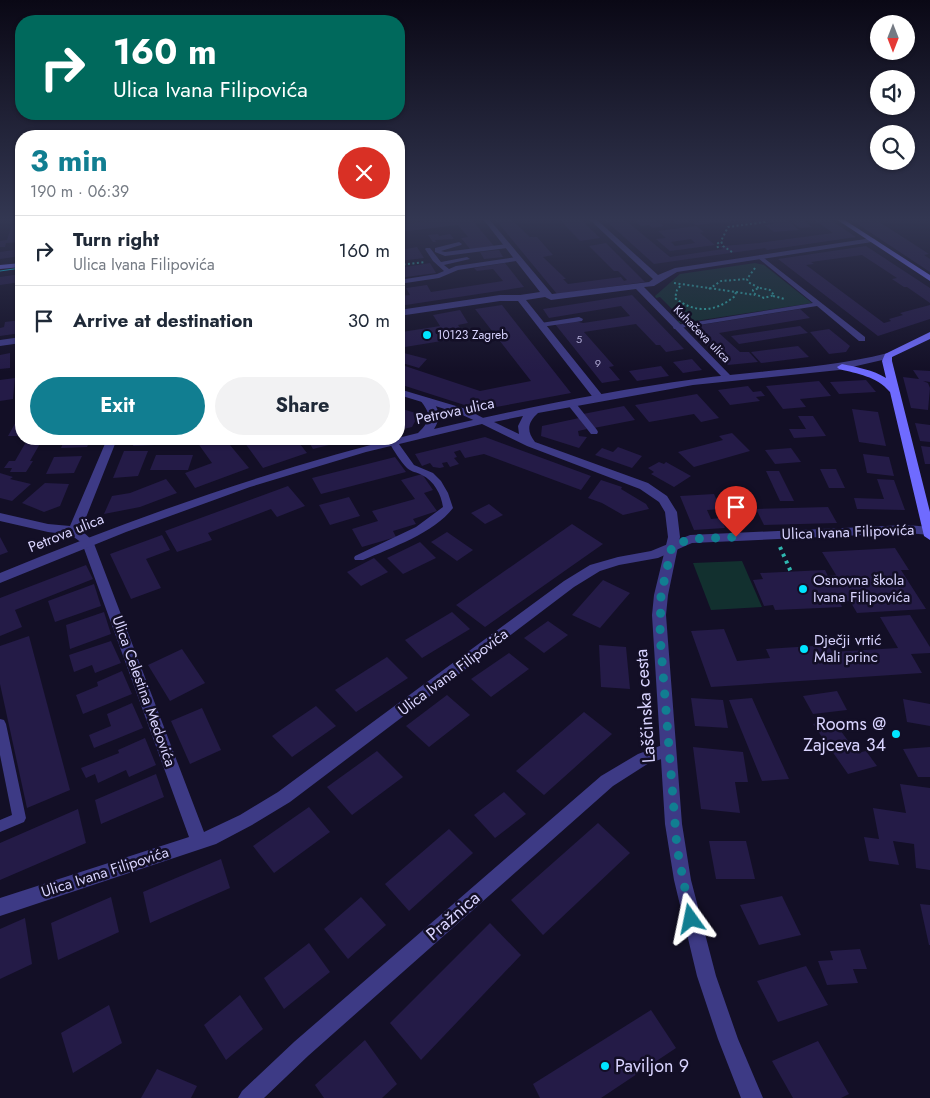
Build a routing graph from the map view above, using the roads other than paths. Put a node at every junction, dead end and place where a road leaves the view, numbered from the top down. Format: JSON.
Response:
{"nodes":[{"id":1,"x":452,"y":270,"type":"edge"},
{"id":2,"x":526,"y":270,"type":"edge"},
{"id":3,"x":648,"y":270,"type":"edge"},
{"id":4,"x":675,"y":270,"type":"edge"},
{"id":5,"x":776,"y":270,"type":"edge"},
{"id":6,"x":917,"y":270,"type":"edge"},
{"id":7,"x":448,"y":272,"type":"joint"},
{"id":8,"x":660,"y":279,"type":"junction"},
{"id":9,"x":930,"y":279,"type":"edge"},
{"id":10,"x":405,"y":281,"type":"edge"},
{"id":11,"x":638,"y":286,"type":"junction"},
{"id":12,"x":546,"y":294,"type":"junction"},
{"id":13,"x":520,"y":298,"type":"junction"},
{"id":14,"x":819,"y":304,"type":"junction"},
{"id":15,"x":405,"y":312,"type":"edge"},
{"id":16,"x":579,"y":319,"type":"dead end"},
{"id":17,"x":540,"y":325,"type":"junction"},
{"id":18,"x":677,"y":327,"type":"junction"},
{"id":19,"x":930,"y":335,"type":"edge"},
{"id":20,"x":862,"y":339,"type":"dead end"},
{"id":21,"x":15,"y":341,"type":"edge"},
{"id":22,"x":0,"y":343,"type":"edge"},
{"id":23,"x":888,"y":356,"type":"junction"},
{"id":24,"x":842,"y":367,"type":"junction"},
{"id":25,"x":728,"y":378,"type":"junction"},
{"id":26,"x":895,"y":392,"type":"junction"},
{"id":27,"x":405,"y":394,"type":"edge"},
{"id":28,"x":599,"y":398,"type":"junction"},
{"id":29,"x":425,"y":400,"type":"junction"},
{"id":30,"x":571,"y":403,"type":"junction"},
{"id":31,"x":534,"y":410,"type":"junction"},
{"id":32,"x":484,"y":420,"type":"junction"},
{"id":33,"x":594,"y":432,"type":"dead end"},
{"id":34,"x":422,"y":434,"type":"junction"},
{"id":35,"x":405,"y":439,"type":"edge"},
{"id":36,"x":531,"y":444,"type":"junction"},
{"id":37,"x":110,"y":445,"type":"edge"},
{"id":38,"x":383,"y":445,"type":"edge"},
{"id":39,"x":395,"y":445,"type":"edge"},
{"id":40,"x":0,"y":517,"type":"edge"},
{"id":41,"x":74,"y":531,"type":"junction"},
{"id":42,"x":929,"y":533,"type":"edge"},
{"id":43,"x":87,"y":542,"type":"junction"},
{"id":44,"x":672,"y":546,"type":"junction"},
{"id":45,"x":359,"y":558,"type":"dead end"},
{"id":46,"x":0,"y":578,"type":"edge"},
{"id":47,"x":0,"y":724,"type":"edge"},
{"id":48,"x":668,"y":750,"type":"junction"},
{"id":49,"x":0,"y":826,"type":"edge"},
{"id":50,"x":199,"y":841,"type":"junction"},
{"id":51,"x":0,"y":907,"type":"edge"},
{"id":52,"x":248,"y":1098,"type":"edge"},
{"id":53,"x":752,"y":1098,"type":"edge"}],
"edges":[{"from":1,"to":7,"type":"lane"},
{"from":2,"to":12,"type":"street"},
{"from":3,"to":8,"type":"street"},
{"from":4,"to":8,"type":"street"},
{"from":5,"to":14,"type":"lane"},
{"from":6,"to":9,"type":"main road"},
{"from":7,"to":10,"type":"lane"},
{"from":8,"to":11,"type":"street"},
{"from":11,"to":12,"type":"street"},
{"from":11,"to":18,"type":"street","name":"Kuhačeva ulica"},
{"from":12,"to":13,"type":"street"},
{"from":13,"to":15,"type":"street"},
{"from":13,"to":17,"type":"street"},
{"from":14,"to":18,"type":"lane"},
{"from":14,"to":20,"type":"lane"},
{"from":16,"to":17,"type":"lane"},
{"from":17,"to":28,"type":"street"},
{"from":18,"to":25,"type":"street","name":"Kuhačeva ulica"},
{"from":19,"to":23,"type":"main road","name":"Petrova ulica"},
{"from":21,"to":22,"type":"street"},
{"from":23,"to":24,"type":"street","name":"Petrova ulica"},
{"from":23,"to":26,"type":"main road"},
{"from":24,"to":25,"type":"street","name":"Petrova ulica"},
{"from":24,"to":26,"type":"main road"},
{"from":25,"to":28,"type":"street","name":"Petrova ulica"},
{"from":26,"to":42,"type":"main road"},
{"from":27,"to":29,"type":"street","name":"Laščinska cesta"},
{"from":28,"to":30,"type":"street","name":"Petrova ulica"},
{"from":29,"to":32,"type":"street","name":"Laščinska cesta"},
{"from":29,"to":34,"type":"street"},
{"from":30,"to":31,"type":"street","name":"Petrova ulica"},
{"from":30,"to":33,"type":"lane"},
{"from":31,"to":32,"type":"street","name":"Petrova ulica"},
{"from":31,"to":36,"type":"street"},
{"from":32,"to":34,"type":"street","name":"Petrova ulica"},
{"from":32,"to":36,"type":"street","name":"Laščinska cesta"},
{"from":34,"to":35,"type":"street","name":"Petrova ulica"},
{"from":36,"to":44,"type":"street","name":"Laščinska cesta"},
{"from":37,"to":41,"type":"street"},
{"from":38,"to":43,"type":"street","name":"Petrova ulica"},
{"from":39,"to":45,"type":"lane"},
{"from":40,"to":41,"type":"street"},
{"from":41,"to":43,"type":"street"},
{"from":42,"to":44,"type":"street","name":"Ulica Ivana Filipovića"},
{"from":43,"to":46,"type":"street","name":"Petrova ulica"},
{"from":43,"to":50,"type":"street","name":"Ulica Celestina Medovića"},
{"from":44,"to":48,"type":"street","name":"Laščinska cesta"},
{"from":44,"to":50,"type":"street","name":"Ulica Ivana Filipovića"},
{"from":47,"to":49,"type":"lane"},
{"from":48,"to":52,"type":"street","name":"Pražnica"},
{"from":48,"to":53,"type":"street","name":"Laščinska cesta"},
{"from":50,"to":51,"type":"street","name":"Ulica Ivana Filipovića"}]}
